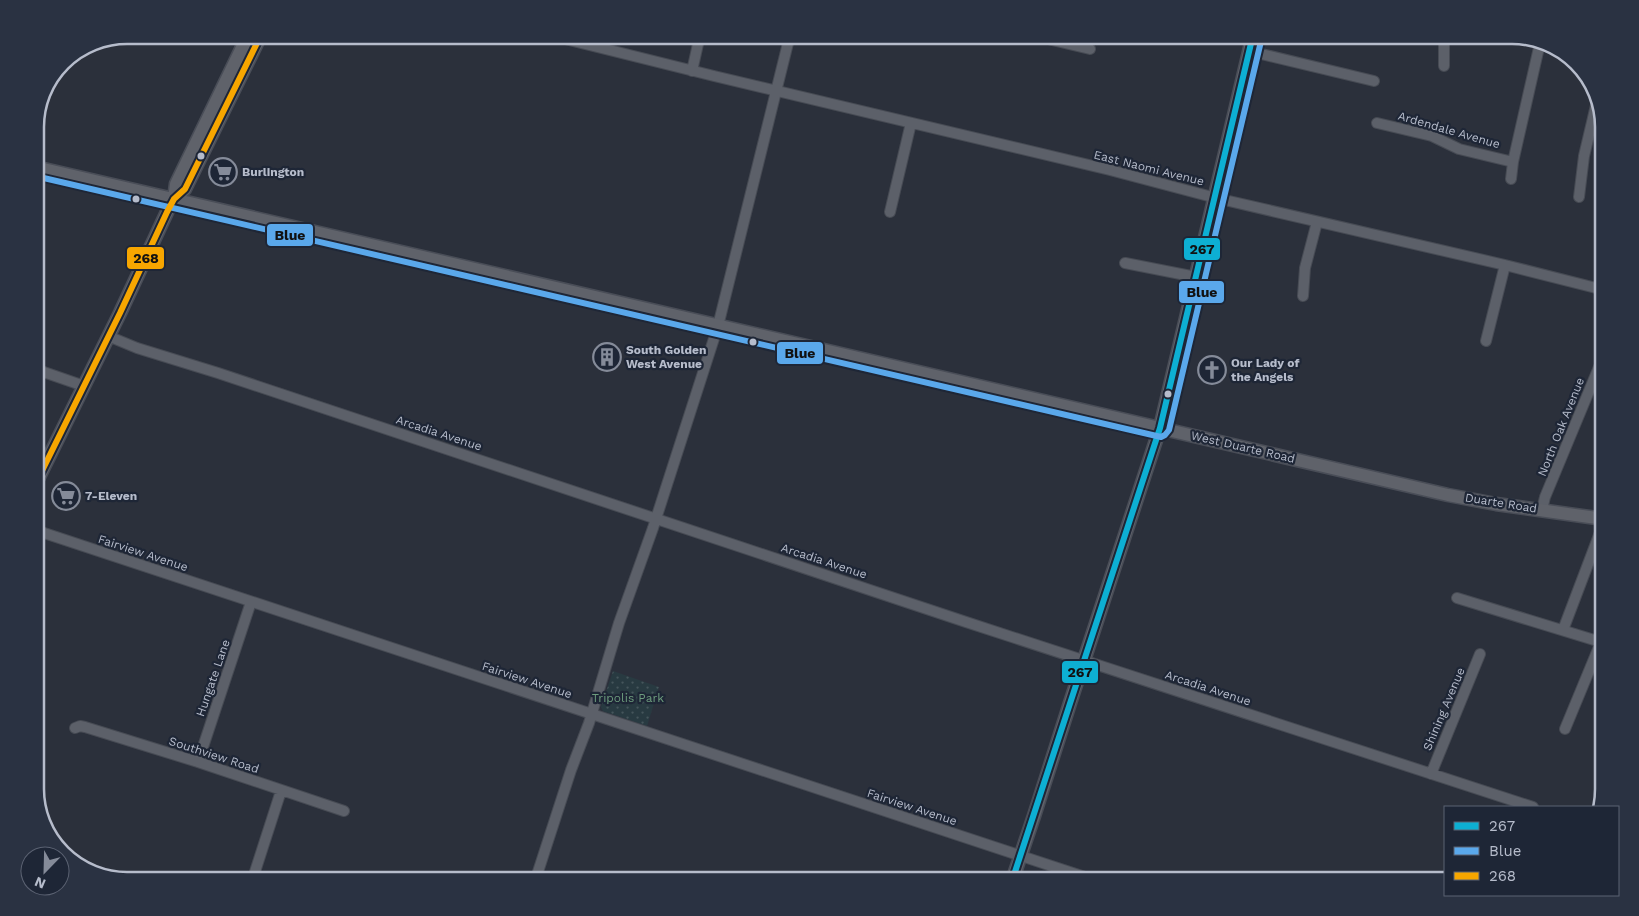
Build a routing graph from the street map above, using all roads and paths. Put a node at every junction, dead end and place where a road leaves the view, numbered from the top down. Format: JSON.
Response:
{"nodes":[{"id":1,"x":244,"y":44,"type":"edge"},
{"id":2,"x":257,"y":44,"type":"edge"},
{"id":3,"x":587,"y":44,"type":"edge"},
{"id":4,"x":698,"y":44,"type":"edge"},
{"id":5,"x":788,"y":44,"type":"edge"},
{"id":6,"x":1069,"y":44,"type":"edge"},
{"id":7,"x":1251,"y":44,"type":"edge"},
{"id":8,"x":1444,"y":44,"type":"edge"},
{"id":9,"x":1539,"y":48,"type":"edge"},
{"id":10,"x":1090,"y":49,"type":"dead end"},
{"id":11,"x":1250,"y":51,"type":"junction"},
{"id":12,"x":1444,"y":66,"type":"dead end"},
{"id":13,"x":692,"y":71,"type":"junction"},
{"id":14,"x":1374,"y":82,"type":"dead end"},
{"id":15,"x":776,"y":91,"type":"junction"},
{"id":16,"x":1594,"y":112,"type":"edge"},
{"id":17,"x":1377,"y":123,"type":"dead end"},
{"id":18,"x":911,"y":124,"type":"junction"},
{"id":19,"x":1513,"y":162,"type":"junction"},
{"id":20,"x":44,"y":169,"type":"edge"},
{"id":21,"x":1512,"y":179,"type":"dead end"},
{"id":22,"x":1579,"y":197,"type":"dead end"},
{"id":23,"x":1216,"y":198,"type":"junction"},
{"id":24,"x":174,"y":199,"type":"junction"},
{"id":25,"x":890,"y":212,"type":"dead end"},
{"id":26,"x":1317,"y":222,"type":"junction"},
{"id":27,"x":1125,"y":263,"type":"dead end"},
{"id":28,"x":1505,"y":265,"type":"junction"},
{"id":29,"x":1196,"y":277,"type":"junction"},
{"id":30,"x":1595,"y":288,"type":"edge"},
{"id":31,"x":1302,"y":296,"type":"dead end"},
{"id":32,"x":718,"y":326,"type":"junction"},
{"id":33,"x":108,"y":336,"type":"junction"},
{"id":34,"x":1486,"y":341,"type":"dead end"},
{"id":35,"x":44,"y":372,"type":"edge"},
{"id":36,"x":84,"y":386,"type":"junction"},
{"id":37,"x":1595,"y":387,"type":"edge"},
{"id":38,"x":1160,"y":428,"type":"junction"},
{"id":39,"x":44,"y":467,"type":"edge"},
{"id":40,"x":1398,"y":483,"type":"joint"},
{"id":41,"x":1542,"y":510,"type":"junction"},
{"id":42,"x":656,"y":519,"type":"junction"},
{"id":43,"x":1595,"y":519,"type":"edge"},
{"id":44,"x":44,"y":533,"type":"edge"},
{"id":45,"x":1595,"y":544,"type":"edge"},
{"id":46,"x":1457,"y":598,"type":"dead end"},
{"id":47,"x":251,"y":602,"type":"junction"},
{"id":48,"x":1563,"y":630,"type":"junction"},
{"id":49,"x":1595,"y":640,"type":"edge"},
{"id":50,"x":1480,"y":654,"type":"dead end"},
{"id":51,"x":1595,"y":658,"type":"edge"},
{"id":52,"x":1084,"y":660,"type":"junction"},
{"id":53,"x":592,"y":714,"type":"junction"},
{"id":54,"x":75,"y":728,"type":"dead end"},
{"id":55,"x":1565,"y":729,"type":"dead end"},
{"id":56,"x":198,"y":762,"type":"junction"},
{"id":57,"x":1430,"y":774,"type":"junction"},
{"id":58,"x":281,"y":791,"type":"junction"},
{"id":59,"x":1530,"y":806,"type":"edge"},
{"id":60,"x":344,"y":811,"type":"dead end"},
{"id":61,"x":1021,"y":856,"type":"junction"},
{"id":62,"x":255,"y":872,"type":"edge"},
{"id":63,"x":538,"y":872,"type":"edge"},
{"id":64,"x":1015,"y":872,"type":"edge"},
{"id":65,"x":1070,"y":872,"type":"edge"}],
"edges":[{"from":1,"to":24,"type":"main road"},
{"from":2,"to":24,"type":"main road"},
{"from":3,"to":13,"type":"street","name":"East Naomi Avenue"},
{"from":4,"to":13,"type":"street"},
{"from":5,"to":15,"type":"street"},
{"from":6,"to":10,"type":"street"},
{"from":7,"to":11,"type":"main road"},
{"from":8,"to":12,"type":"street"},
{"from":9,"to":19,"type":"street"},
{"from":11,"to":14,"type":"street"},
{"from":11,"to":23,"type":"main road"},
{"from":13,"to":15,"type":"street","name":"East Naomi Avenue"},
{"from":15,"to":18,"type":"street","name":"East Naomi Avenue"},
{"from":15,"to":32,"type":"street"},
{"from":16,"to":22,"type":"street"},
{"from":17,"to":19,"type":"street","name":"Ardendale Avenue"},
{"from":18,"to":23,"type":"street","name":"East Naomi Avenue"},
{"from":18,"to":25,"type":"street"},
{"from":19,"to":21,"type":"street"},
{"from":20,"to":24,"type":"main road","name":"West Duarte Road"},
{"from":23,"to":26,"type":"street","name":"East Naomi Avenue"},
{"from":23,"to":29,"type":"main road"},
{"from":24,"to":32,"type":"main road","name":"West Duarte Road"},
{"from":24,"to":33,"type":"main road"},
{"from":26,"to":28,"type":"street","name":"East Naomi Avenue"},
{"from":26,"to":31,"type":"street"},
{"from":27,"to":29,"type":"street"},
{"from":28,"to":30,"type":"street","name":"East Naomi Avenue"},
{"from":28,"to":34,"type":"street"},
{"from":29,"to":38,"type":"main road"},
{"from":32,"to":38,"type":"main road","name":"West Duarte Road"},
{"from":32,"to":42,"type":"street"},
{"from":33,"to":36,"type":"main road"},
{"from":33,"to":42,"type":"street","name":"Arcadia Avenue"},
{"from":35,"to":36,"type":"street"},
{"from":36,"to":39,"type":"main road"},
{"from":37,"to":41,"type":"street","name":"North Oak Avenue"},
{"from":38,"to":40,"type":"main road","name":"West Duarte Road"},
{"from":38,"to":52,"type":"main road"},
{"from":40,"to":41,"type":"main road","name":"Duarte Road"},
{"from":41,"to":43,"type":"main road","name":"Duarte Road"},
{"from":42,"to":52,"type":"street","name":"Arcadia Avenue"},
{"from":42,"to":53,"type":"street"},
{"from":44,"to":47,"type":"street","name":"Fairview Avenue"},
{"from":45,"to":48,"type":"street"},
{"from":46,"to":48,"type":"street"},
{"from":47,"to":53,"type":"street","name":"Fairview Avenue"},
{"from":47,"to":56,"type":"street","name":"Hungate Lane"},
{"from":48,"to":49,"type":"street"},
{"from":50,"to":57,"type":"street","name":"Shining Avenue"},
{"from":51,"to":55,"type":"street"},
{"from":52,"to":57,"type":"street","name":"Arcadia Avenue"},
{"from":52,"to":61,"type":"main road"},
{"from":53,"to":61,"type":"street","name":"Fairview Avenue"},
{"from":53,"to":63,"type":"street"},
{"from":54,"to":56,"type":"street","name":"Southview Road"},
{"from":56,"to":58,"type":"street","name":"Southview Road"},
{"from":57,"to":59,"type":"street","name":"Arcadia Avenue"},
{"from":58,"to":60,"type":"street","name":"Southview Road"},
{"from":58,"to":62,"type":"street"},
{"from":61,"to":64,"type":"main road"},
{"from":61,"to":65,"type":"street","name":"Fairview Avenue"}]}
